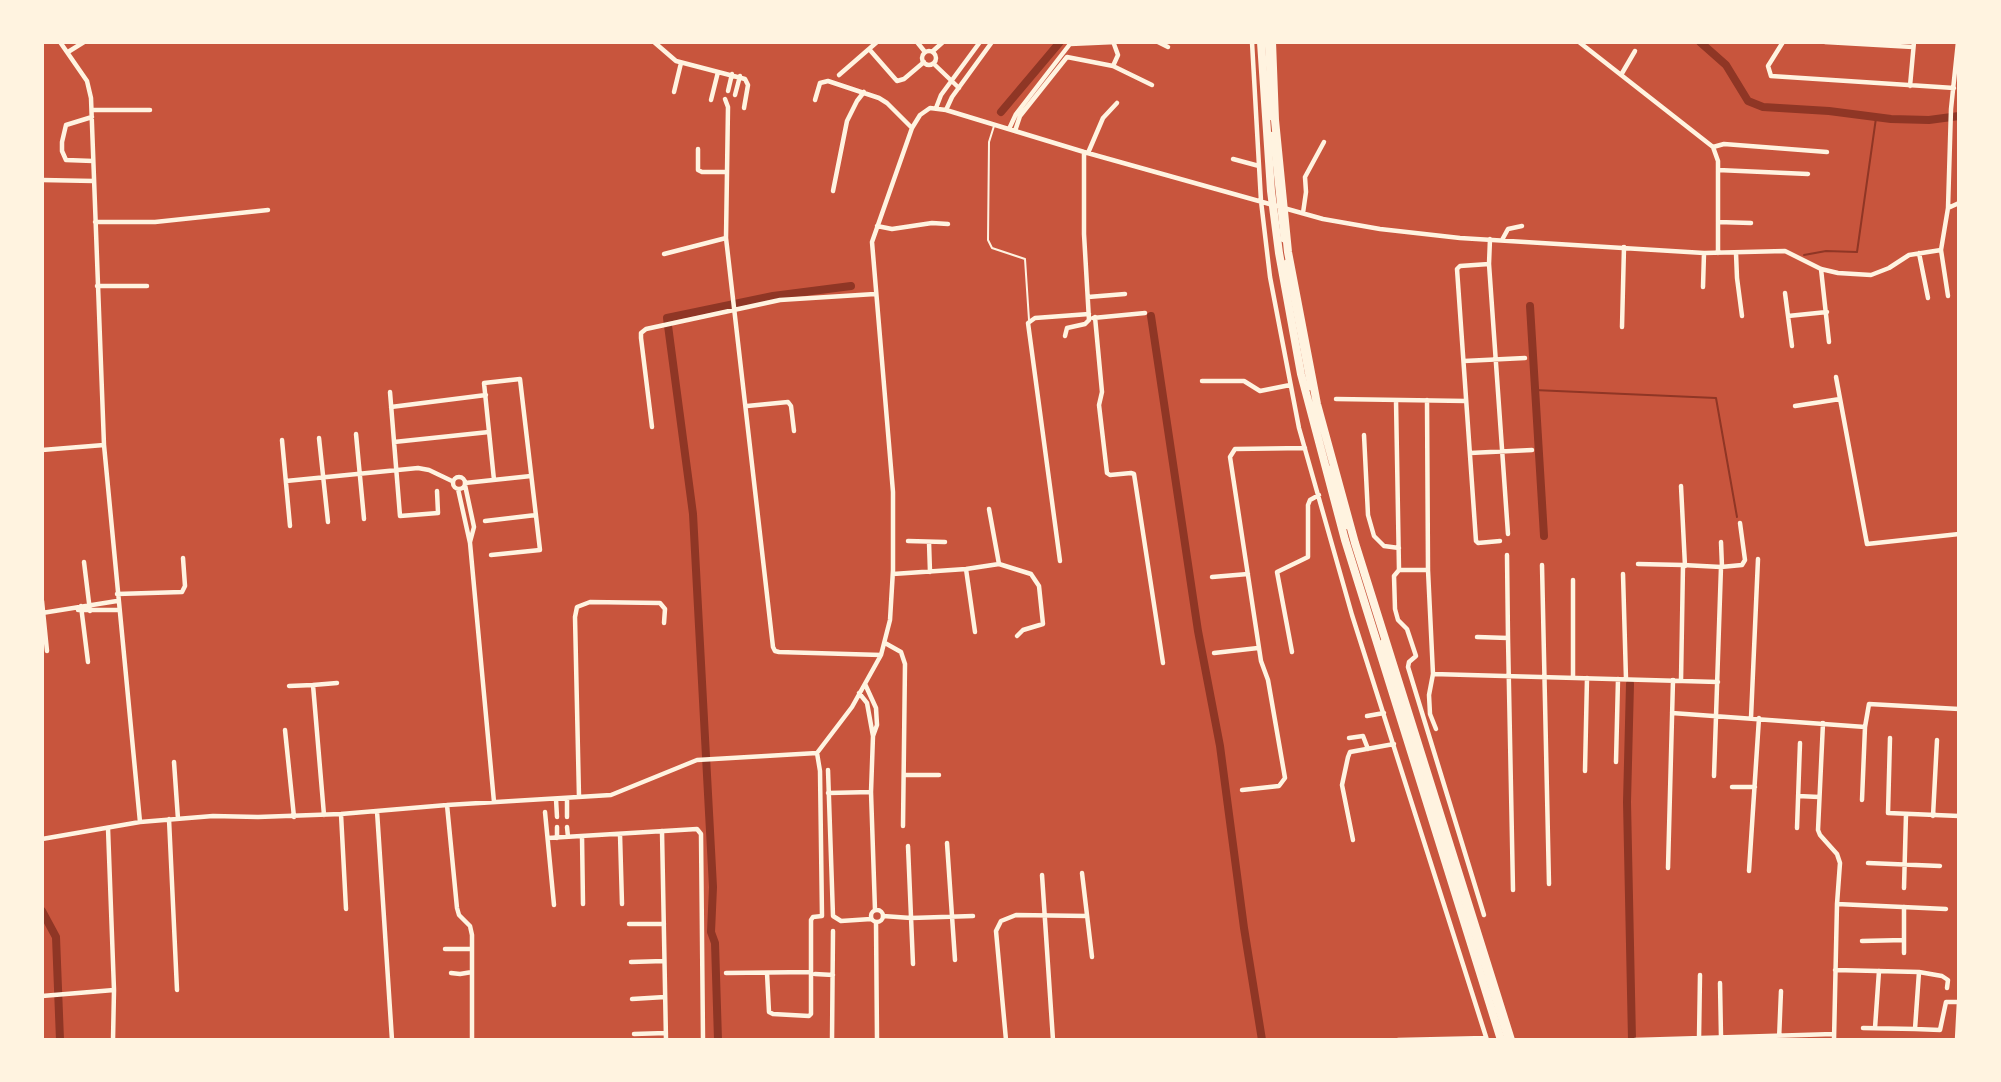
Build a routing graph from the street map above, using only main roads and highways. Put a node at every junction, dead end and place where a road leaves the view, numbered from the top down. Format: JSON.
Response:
{"nodes":[{"id":1,"x":1261,"y":42,"type":"edge"},
{"id":2,"x":1269,"y":42,"type":"edge"},
{"id":3,"x":1501,"y":1040,"type":"edge"},
{"id":4,"x":1509,"y":1040,"type":"edge"}],
"edges":[{"from":1,"to":3,"type":"highway"},
{"from":2,"to":4,"type":"highway"}]}
